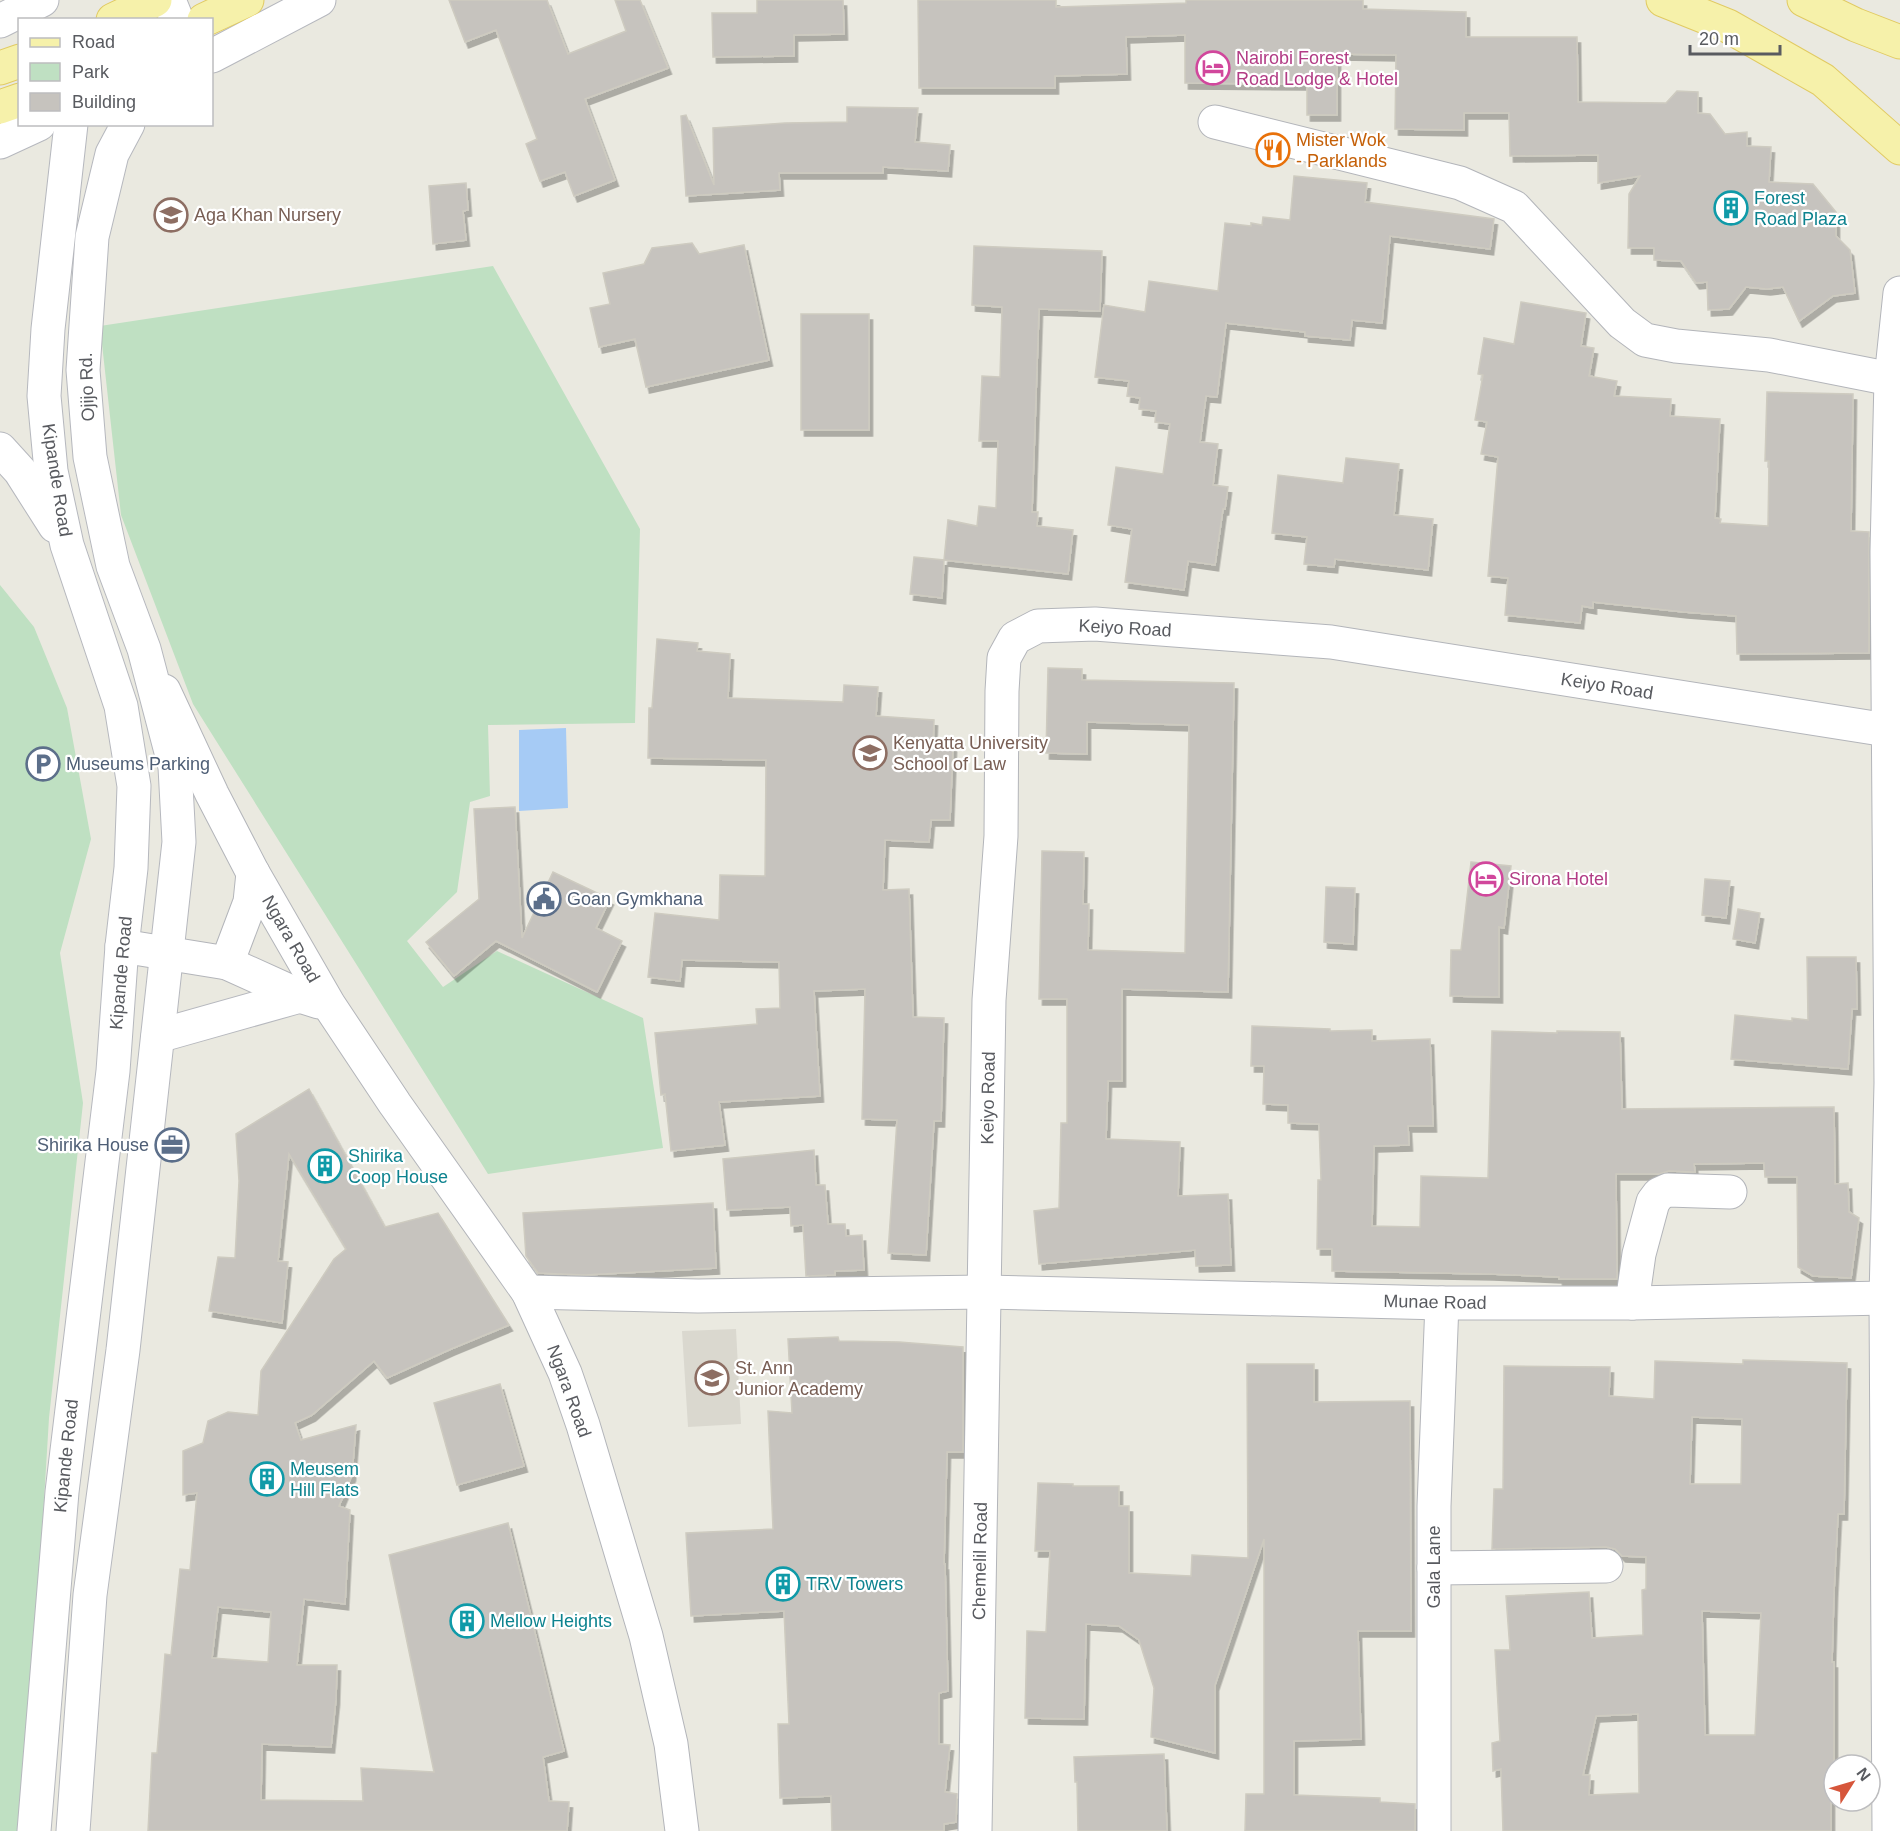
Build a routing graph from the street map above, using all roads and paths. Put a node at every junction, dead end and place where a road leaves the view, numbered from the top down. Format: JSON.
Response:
{"nodes":[{"id":1,"x":42,"y":0,"type":"edge"},
{"id":2,"x":47,"y":0,"type":"edge"},
{"id":3,"x":154,"y":0,"type":"edge"},
{"id":4,"x":170,"y":0,"type":"edge"},
{"id":5,"x":247,"y":0,"type":"edge"},
{"id":6,"x":319,"y":0,"type":"edge"},
{"id":7,"x":1663,"y":0,"type":"edge"},
{"id":8,"x":1804,"y":0,"type":"edge"},
{"id":9,"x":39,"y":18,"type":"edge"},
{"id":10,"x":117,"y":18,"type":"edge"},
{"id":11,"x":176,"y":18,"type":"edge"},
{"id":12,"x":208,"y":18,"type":"edge"},
{"id":13,"x":0,"y":21,"type":"edge"},
{"id":14,"x":1900,"y":42,"type":"edge"},
{"id":15,"x":213,"y":55,"type":"edge"},
{"id":16,"x":18,"y":62,"type":"edge"},
{"id":17,"x":0,"y":68,"type":"edge"},
{"id":18,"x":18,"y":101,"type":"edge"},
{"id":19,"x":0,"y":107,"type":"edge"},
{"id":20,"x":1215,"y":122,"type":"dead end"},
{"id":21,"x":35,"y":126,"type":"edge"},
{"id":22,"x":70,"y":126,"type":"edge"},
{"id":23,"x":127,"y":126,"type":"edge"},
{"id":24,"x":0,"y":142,"type":"edge"},
{"id":25,"x":1900,"y":148,"type":"edge"},
{"id":26,"x":1900,"y":293,"type":"edge"},
{"id":27,"x":1891,"y":379,"type":"junction"},
{"id":28,"x":0,"y":449,"type":"edge"},
{"id":29,"x":67,"y":545,"type":"junction"},
{"id":30,"x":144,"y":649,"type":"junction"},
{"id":31,"x":1887,"y":730,"type":"junction"},
{"id":32,"x":253,"y":873,"type":"junction"},
{"id":33,"x":122,"y":946,"type":"junction"},
{"id":34,"x":168,"y":953,"type":"junction"},
{"id":35,"x":227,"y":963,"type":"junction"},
{"id":36,"x":315,"y":1000,"type":"junction"},
{"id":37,"x":158,"y":1036,"type":"junction"},
{"id":38,"x":1730,"y":1192,"type":"dead end"},
{"id":39,"x":528,"y":1292,"type":"junction"},
{"id":40,"x":985,"y":1292,"type":"junction"},
{"id":41,"x":1886,"y":1298,"type":"junction"},
{"id":42,"x":1442,"y":1303,"type":"junction"},
{"id":43,"x":1632,"y":1303,"type":"junction"},
{"id":44,"x":1606,"y":1566,"type":"dead end"},
{"id":45,"x":1434,"y":1568,"type":"junction"},
{"id":46,"x":1895,"y":1715,"type":"edge"},
{"id":47,"x":34,"y":1831,"type":"edge"},
{"id":48,"x":73,"y":1831,"type":"edge"},
{"id":49,"x":681,"y":1831,"type":"edge"},
{"id":50,"x":975,"y":1831,"type":"edge"},
{"id":51,"x":1434,"y":1831,"type":"edge"},
{"id":52,"x":1889,"y":1831,"type":"edge"}],
"edges":[{"from":1,"to":13,"type":"street"},
{"from":2,"to":9,"type":"street"},
{"from":3,"to":10,"type":"main road"},
{"from":4,"to":11,"type":"street"},
{"from":5,"to":12,"type":"main road"},
{"from":6,"to":15,"type":"street"},
{"from":7,"to":25,"type":"main road"},
{"from":8,"to":14,"type":"main road"},
{"from":16,"to":17,"type":"main road"},
{"from":18,"to":19,"type":"main road"},
{"from":20,"to":27,"type":"street"},
{"from":21,"to":24,"type":"street"},
{"from":22,"to":29,"type":"street","name":"Kipande Road"},
{"from":23,"to":30,"type":"street","name":"Ojijo Rd."},
{"from":26,"to":27,"type":"street"},
{"from":27,"to":31,"type":"street"},
{"from":28,"to":29,"type":"street"},
{"from":29,"to":33,"type":"street","name":"Kipande Road"},
{"from":30,"to":32,"type":"street","name":"Ngara Road"},
{"from":30,"to":34,"type":"street"},
{"from":31,"to":40,"type":"street","name":"Keiyo Road"},
{"from":31,"to":41,"type":"street"},
{"from":32,"to":35,"type":"street","name":"Ngara Road"},
{"from":32,"to":36,"type":"street","name":"Ngara Road"},
{"from":33,"to":34,"type":"street","name":"Ngara Road"},
{"from":33,"to":47,"type":"street","name":"Kipande Road"},
{"from":34,"to":35,"type":"street","name":"Ngara Road"},
{"from":34,"to":37,"type":"street"},
{"from":35,"to":36,"type":"street","name":"Ngara Road"},
{"from":36,"to":37,"type":"street"},
{"from":36,"to":39,"type":"street","name":"Ngara Road"},
{"from":37,"to":48,"type":"street"},
{"from":38,"to":43,"type":"street"},
{"from":39,"to":40,"type":"street","name":"Munae Road"},
{"from":39,"to":49,"type":"street","name":"Ngara Road"},
{"from":40,"to":42,"type":"street","name":"Munae Road"},
{"from":40,"to":50,"type":"street","name":"Chemelil Road"},
{"from":41,"to":43,"type":"street","name":"Munae Road"},
{"from":41,"to":46,"type":"street"},
{"from":42,"to":43,"type":"street","name":"Munae Road"},
{"from":42,"to":45,"type":"street","name":"Gala Lane"},
{"from":44,"to":45,"type":"street"},
{"from":45,"to":51,"type":"street","name":"Gala Lane"},
{"from":46,"to":52,"type":"street"}]}
